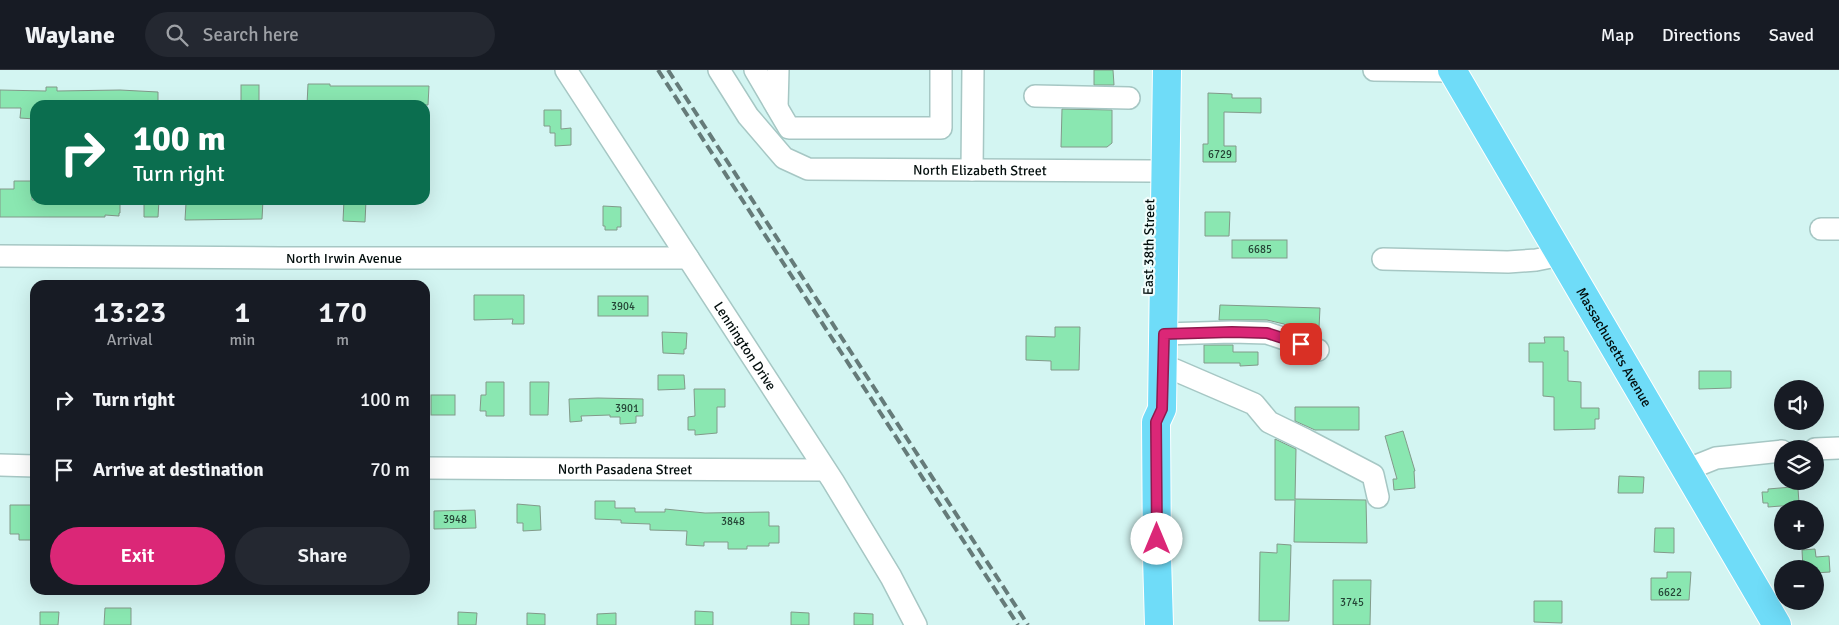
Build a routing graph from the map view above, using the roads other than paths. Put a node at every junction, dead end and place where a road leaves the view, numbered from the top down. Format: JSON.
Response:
{"nodes":[{"id":1,"x":566,"y":70,"type":"edge"},
{"id":2,"x":719,"y":70,"type":"edge"},
{"id":3,"x":755,"y":70,"type":"edge"},
{"id":4,"x":778,"y":70,"type":"edge"},
{"id":5,"x":941,"y":70,"type":"edge"},
{"id":6,"x":974,"y":70,"type":"edge"},
{"id":7,"x":1151,"y":70,"type":"edge"},
{"id":8,"x":1167,"y":70,"type":"edge"},
{"id":9,"x":1374,"y":70,"type":"edge"},
{"id":10,"x":1452,"y":70,"type":"edge"},
{"id":11,"x":1035,"y":96,"type":"dead end"},
{"id":12,"x":1129,"y":98,"type":"dead end"},
{"id":13,"x":777,"y":108,"type":"junction"},
{"id":14,"x":972,"y":170,"type":"junction"},
{"id":15,"x":1151,"y":172,"type":"junction"},
{"id":16,"x":1560,"y":255,"type":"junction"},
{"id":17,"x":0,"y":256,"type":"edge"},
{"id":18,"x":688,"y":258,"type":"junction"},
{"id":19,"x":1384,"y":259,"type":"dead end"},
{"id":20,"x":1164,"y":334,"type":"junction"},
{"id":21,"x":1318,"y":350,"type":"dead end"},
{"id":22,"x":1164,"y":370,"type":"junction"},
{"id":23,"x":1156,"y":422,"type":"junction"},
{"id":24,"x":1839,"y":448,"type":"edge"},
{"id":25,"x":1824,"y":449,"type":"edge"},
{"id":26,"x":1774,"y":452,"type":"edge"},
{"id":27,"x":0,"y":466,"type":"edge"},
{"id":28,"x":30,"y":466,"type":"edge"},
{"id":29,"x":430,"y":468,"type":"edge"},
{"id":30,"x":825,"y":470,"type":"junction"},
{"id":31,"x":1686,"y":470,"type":"junction"},
{"id":32,"x":1378,"y":497,"type":"dead end"},
{"id":33,"x":916,"y":625,"type":"edge"},
{"id":34,"x":1159,"y":625,"type":"edge"},
{"id":35,"x":1776,"y":625,"type":"edge"}],
"edges":[{"from":1,"to":18,"type":"street","name":"Lennington Drive"},
{"from":2,"to":14,"type":"street","name":"North Elizabeth Street"},
{"from":3,"to":13,"type":"street"},
{"from":4,"to":13,"type":"street"},
{"from":5,"to":13,"type":"street"},
{"from":6,"to":14,"type":"street"},
{"from":7,"to":15,"type":"main road","name":"East 38th Street"},
{"from":8,"to":20,"type":"main road","name":"East 38th Street"},
{"from":9,"to":10,"type":"street"},
{"from":10,"to":16,"type":"main road","name":"Massachusetts Avenue"},
{"from":11,"to":12,"type":"street"},
{"from":14,"to":15,"type":"street","name":"North Elizabeth Street"},
{"from":15,"to":23,"type":"main road","name":"East 38th Street"},
{"from":16,"to":19,"type":"street"},
{"from":16,"to":31,"type":"main road","name":"Massachusetts Avenue"},
{"from":17,"to":18,"type":"street","name":"North Irwin Avenue"},
{"from":18,"to":30,"type":"street","name":"Lennington Drive"},
{"from":20,"to":21,"type":"street"},
{"from":20,"to":22,"type":"main road","name":"East 38th Street"},
{"from":22,"to":23,"type":"main road","name":"East 38th Street"},
{"from":22,"to":32,"type":"street"},
{"from":23,"to":34,"type":"main road","name":"East 38th Street"},
{"from":24,"to":25,"type":"street"},
{"from":26,"to":31,"type":"street"},
{"from":27,"to":28,"type":"street"},
{"from":29,"to":30,"type":"street","name":"North Pasadena Street"},
{"from":30,"to":33,"type":"street","name":"Lennington Drive"},
{"from":31,"to":35,"type":"main road","name":"Massachusetts Avenue"}]}
